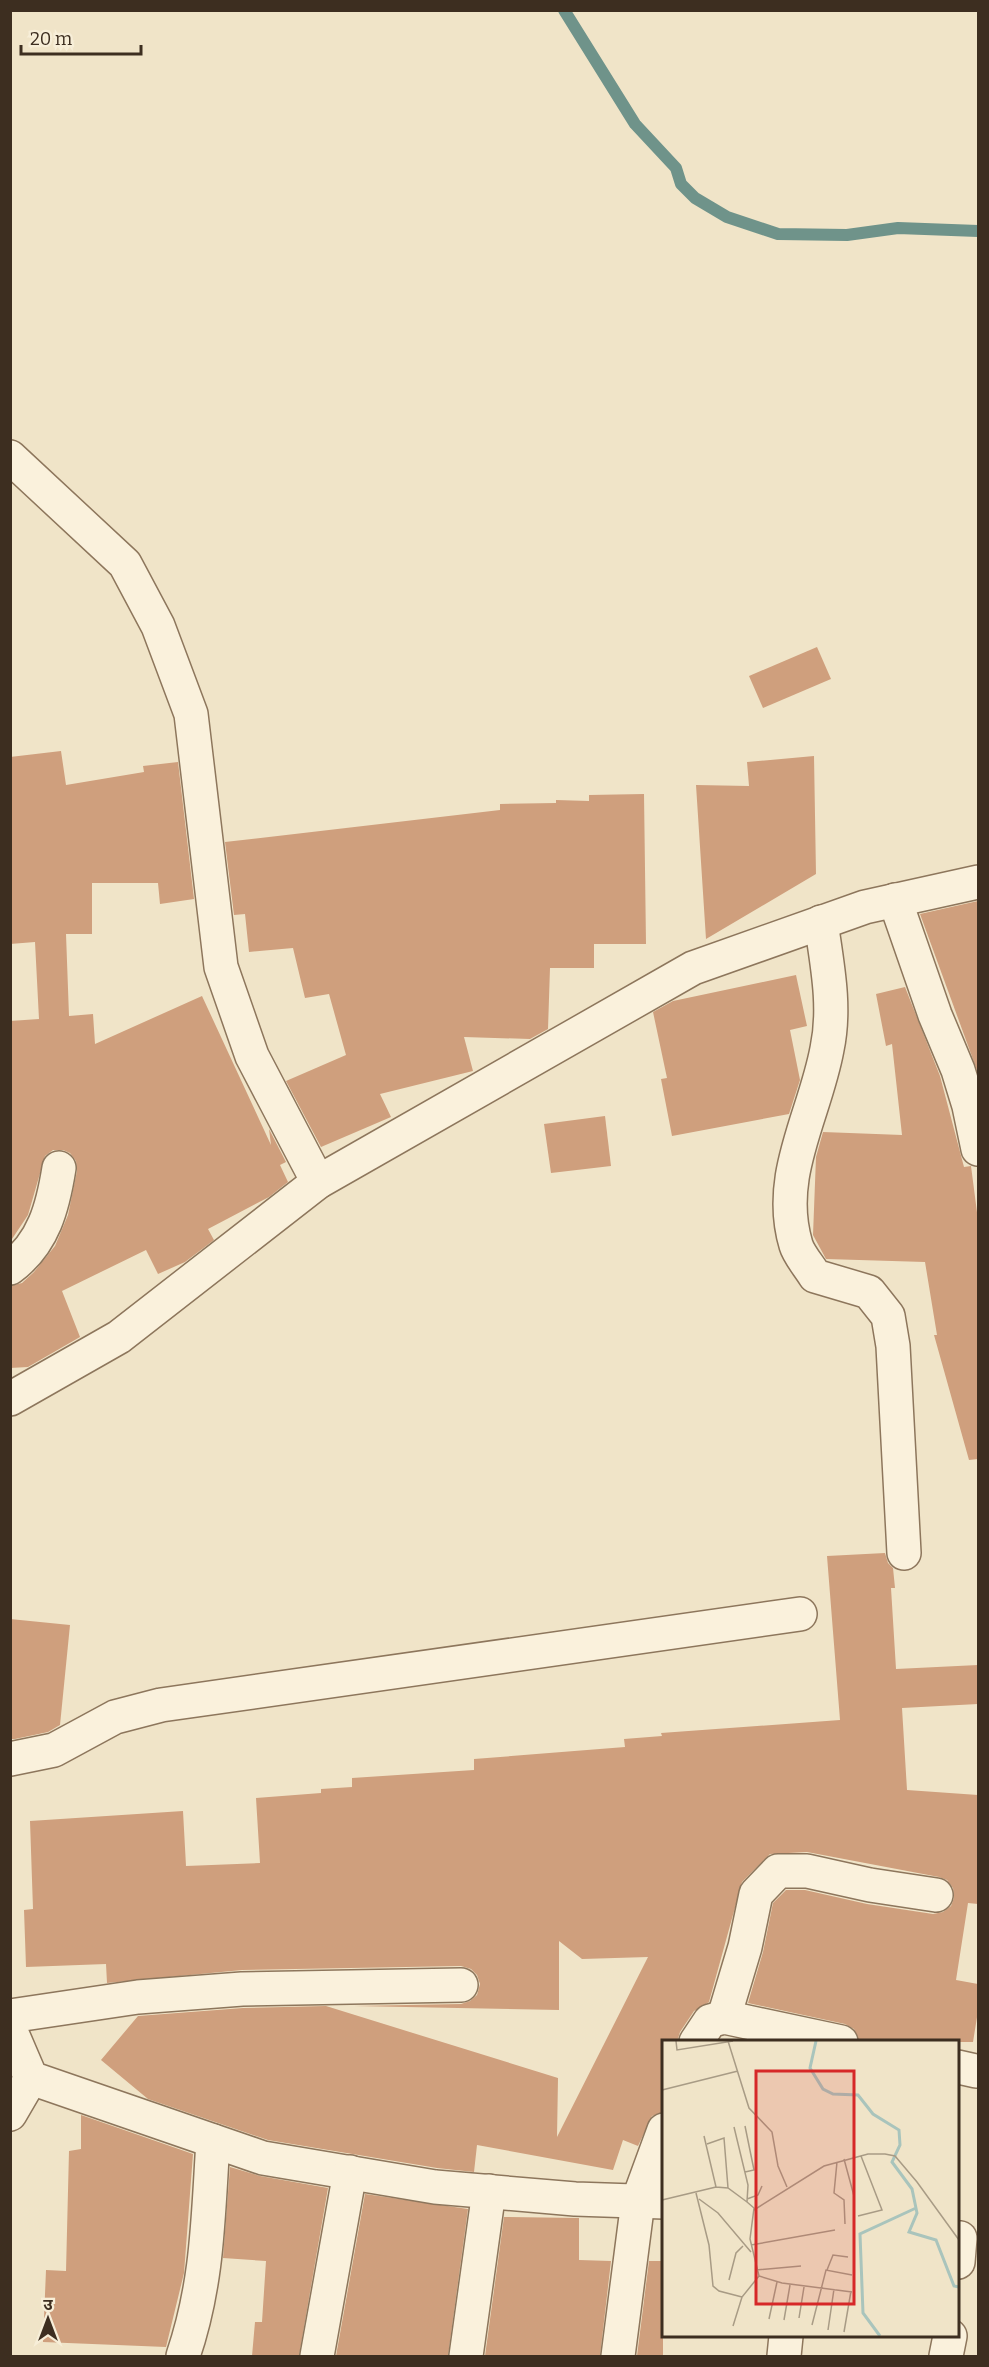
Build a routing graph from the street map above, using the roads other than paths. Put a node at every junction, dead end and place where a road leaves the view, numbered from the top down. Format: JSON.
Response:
{"nodes":[{"id":1,"x":10,"y":457,"type":"edge"},
{"id":2,"x":978,"y":882,"type":"edge"},
{"id":3,"x":895,"y":900,"type":"junction"},
{"id":4,"x":821,"y":922,"type":"junction"},
{"id":5,"x":978,"y":1149,"type":"edge"},
{"id":6,"x":59,"y":1168,"type":"dead end"},
{"id":7,"x":318,"y":1182,"type":"junction"},
{"id":8,"x":10,"y":1268,"type":"edge"},
{"id":9,"x":10,"y":1399,"type":"edge"},
{"id":10,"x":904,"y":1553,"type":"dead end"},
{"id":11,"x":801,"y":1614,"type":"dead end"},
{"id":12,"x":10,"y":1759,"type":"edge"},
{"id":13,"x":936,"y":1895,"type":"dead end"},
{"id":14,"x":461,"y":1985,"type":"dead end"},
{"id":15,"x":10,"y":2016,"type":"edge"},
{"id":16,"x":724,"y":2017,"type":"junction"},
{"id":17,"x":10,"y":2029,"type":"edge"},
{"id":18,"x":697,"y":2040,"type":"edge"},
{"id":19,"x":832,"y":2040,"type":"edge"},
{"id":20,"x":31,"y":2078,"type":"junction"},
{"id":21,"x":10,"y":2114,"type":"edge"},
{"id":22,"x":662,"y":2136,"type":"edge"},
{"id":23,"x":213,"y":2141,"type":"junction"},
{"id":24,"x":350,"y":2172,"type":"junction"},
{"id":25,"x":489,"y":2191,"type":"junction"},
{"id":26,"x":651,"y":2201,"type":"edge"},
{"id":27,"x":786,"y":2337,"type":"edge"},
{"id":28,"x":950,"y":2337,"type":"edge"},
{"id":29,"x":183,"y":2356,"type":"edge"},
{"id":30,"x":317,"y":2356,"type":"edge"},
{"id":31,"x":466,"y":2356,"type":"edge"},
{"id":32,"x":618,"y":2356,"type":"edge"},
{"id":33,"x":784,"y":2356,"type":"edge"},
{"id":34,"x":946,"y":2356,"type":"edge"}],
"edges":[{"from":1,"to":7,"type":"street"},
{"from":2,"to":3,"type":"street"},
{"from":3,"to":4,"type":"street"},
{"from":3,"to":5,"type":"street"},
{"from":4,"to":7,"type":"street"},
{"from":4,"to":10,"type":"street"},
{"from":6,"to":8,"type":"street"},
{"from":7,"to":9,"type":"street"},
{"from":11,"to":12,"type":"street"},
{"from":13,"to":16,"type":"street"},
{"from":14,"to":15,"type":"street"},
{"from":16,"to":18,"type":"street"},
{"from":16,"to":19,"type":"street"},
{"from":17,"to":20,"type":"street"},
{"from":20,"to":21,"type":"street"},
{"from":20,"to":23,"type":"street"},
{"from":22,"to":26,"type":"street"},
{"from":23,"to":24,"type":"street"},
{"from":23,"to":29,"type":"street"},
{"from":24,"to":25,"type":"street"},
{"from":24,"to":30,"type":"street"},
{"from":25,"to":26,"type":"street"},
{"from":25,"to":31,"type":"street"},
{"from":26,"to":32,"type":"street"},
{"from":27,"to":33,"type":"street"},
{"from":28,"to":34,"type":"street"}]}
